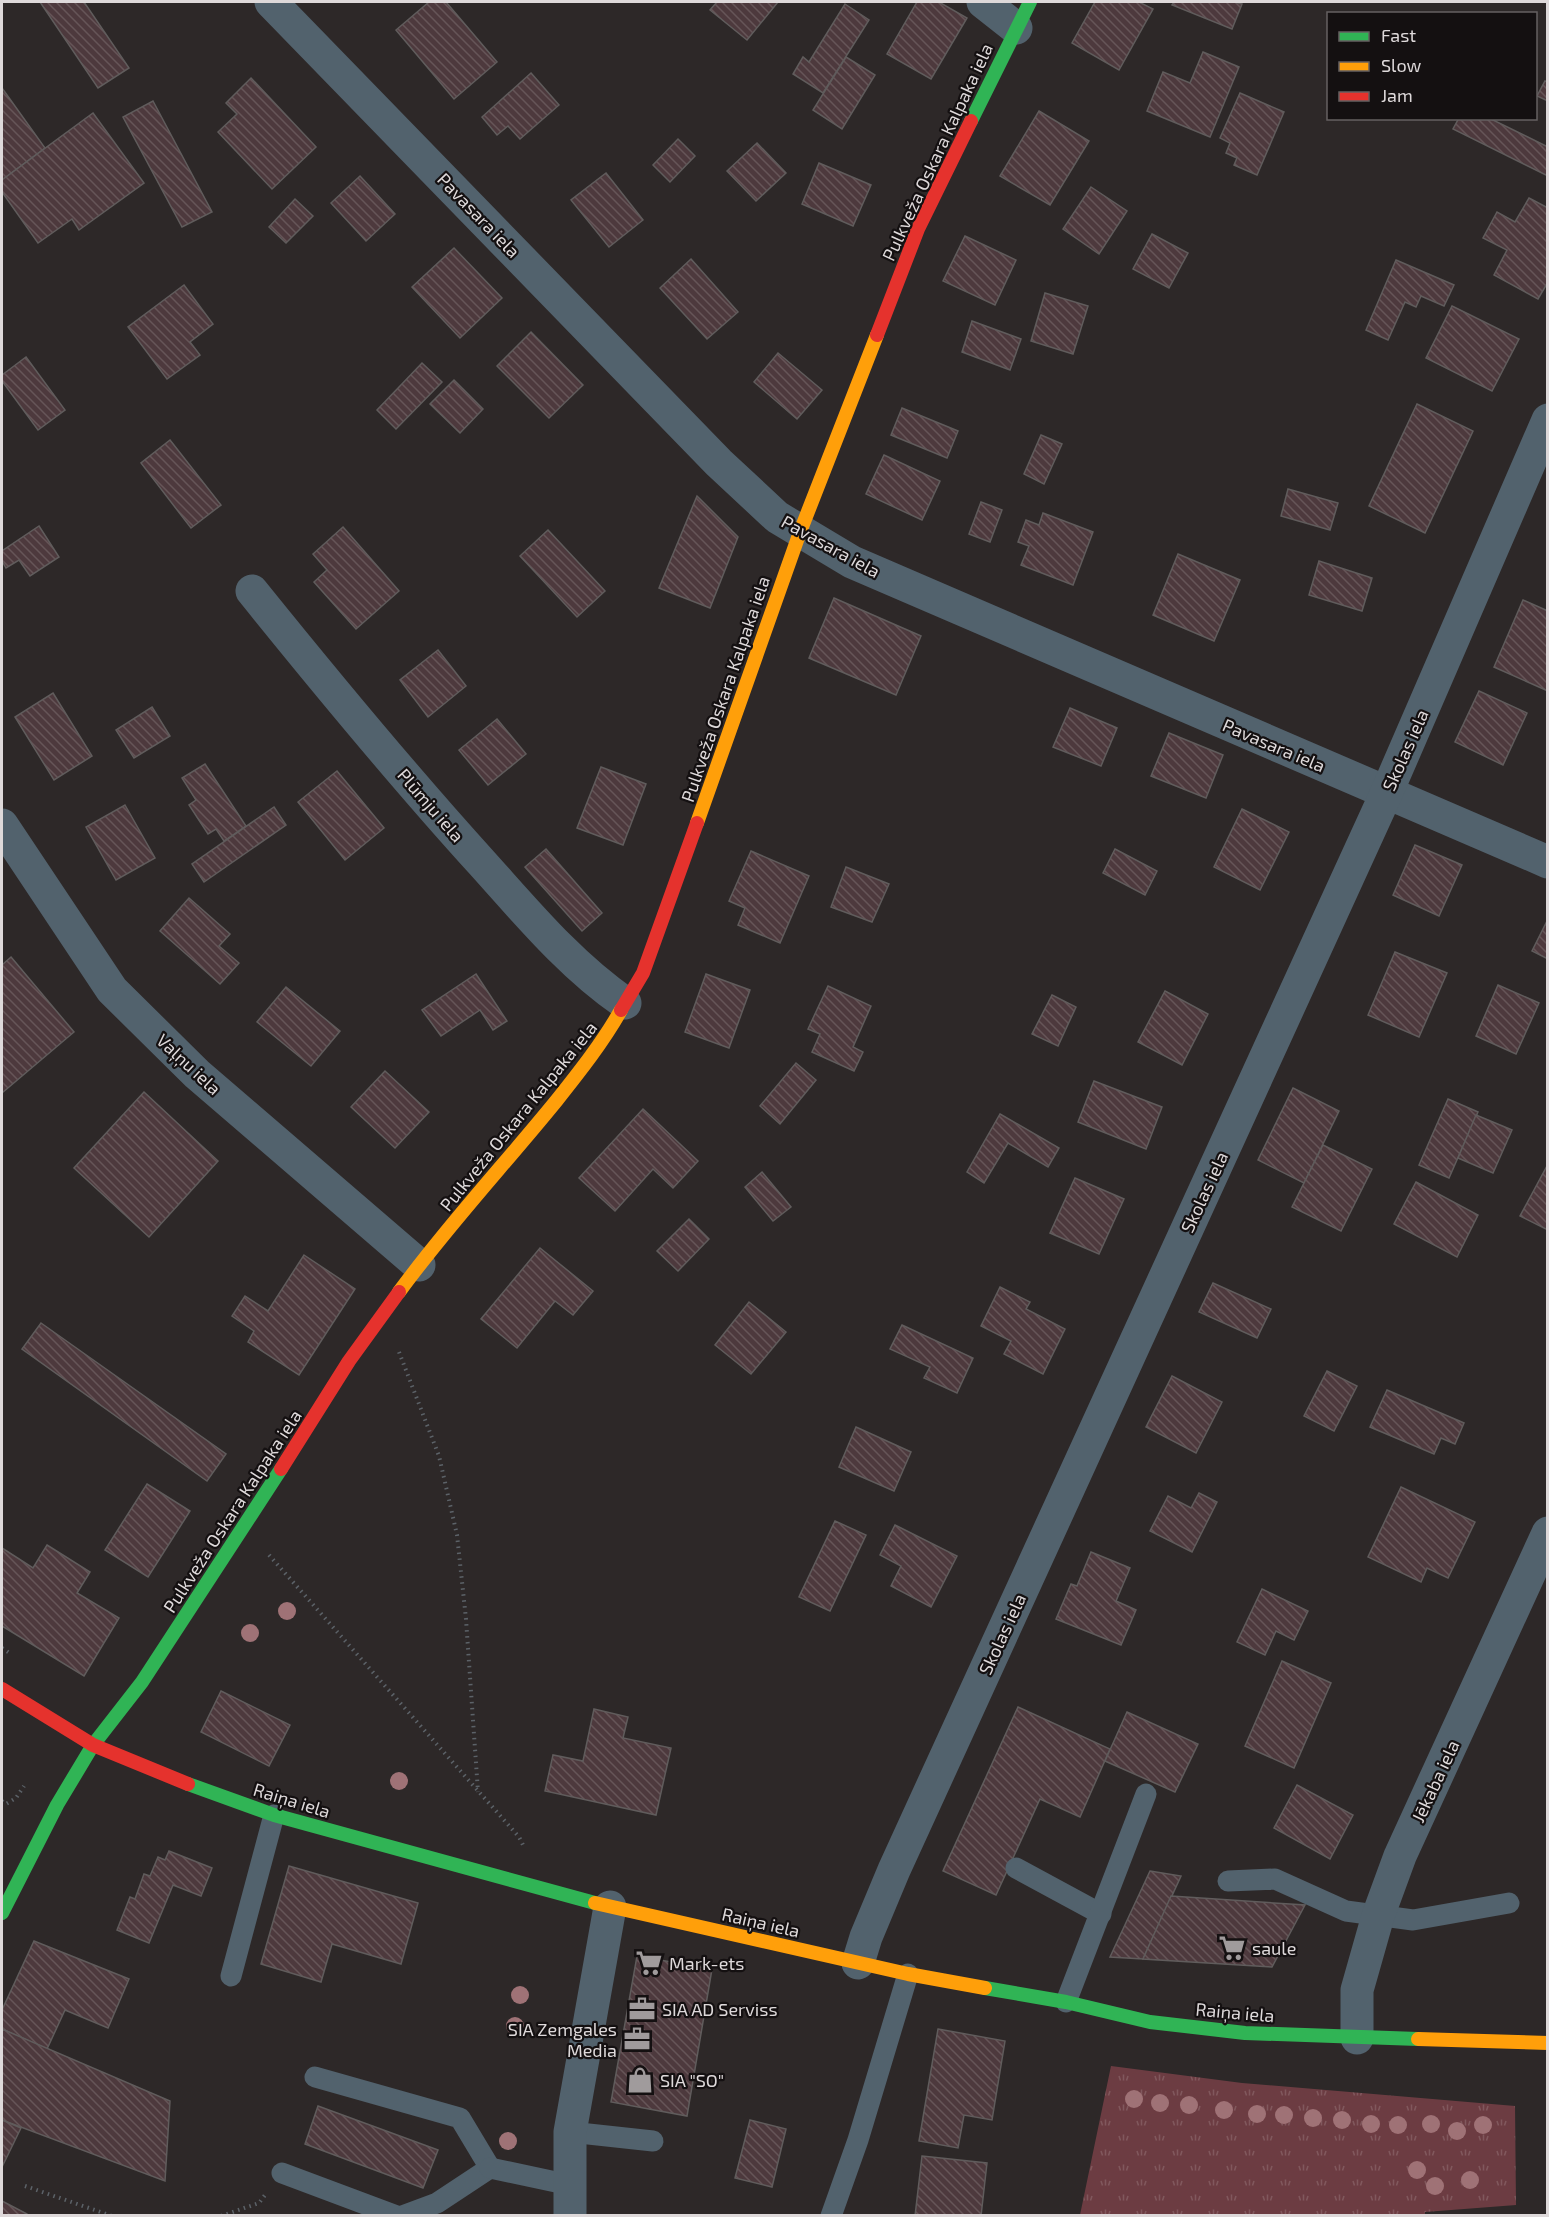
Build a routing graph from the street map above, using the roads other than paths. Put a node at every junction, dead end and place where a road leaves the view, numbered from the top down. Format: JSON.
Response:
{"nodes":[{"id":1,"x":271,"y":2,"type":"edge"},
{"id":2,"x":983,"y":2,"type":"edge"},
{"id":3,"x":1023,"y":14,"type":"edge"},
{"id":4,"x":1548,"y":420,"type":"edge"},
{"id":5,"x":800,"y":532,"type":"junction"},
{"id":6,"x":252,"y":591,"type":"dead end"},
{"id":7,"x":1386,"y":794,"type":"junction"},
{"id":8,"x":2,"y":825,"type":"edge"},
{"id":9,"x":1548,"y":862,"type":"edge"},
{"id":10,"x":625,"y":1003,"type":"junction"},
{"id":11,"x":419,"y":1265,"type":"junction"},
{"id":12,"x":1548,"y":1533,"type":"edge"},
{"id":13,"x":2,"y":1689,"type":"edge"},
{"id":14,"x":93,"y":1745,"type":"junction"},
{"id":15,"x":1146,"y":1794,"type":"dead end"},
{"id":16,"x":274,"y":1815,"type":"junction"},
{"id":17,"x":1016,"y":1868,"type":"dead end"},
{"id":18,"x":1228,"y":1881,"type":"dead end"},
{"id":19,"x":1509,"y":1904,"type":"dead end"},
{"id":20,"x":610,"y":1907,"type":"junction"},
{"id":21,"x":2,"y":1913,"type":"edge"},
{"id":22,"x":1101,"y":1914,"type":"junction"},
{"id":23,"x":1378,"y":1916,"type":"junction"},
{"id":24,"x":858,"y":1963,"type":"junction"},
{"id":25,"x":908,"y":1974,"type":"junction"},
{"id":26,"x":231,"y":1976,"type":"dead end"},
{"id":27,"x":1066,"y":2002,"type":"junction"},
{"id":28,"x":1357,"y":2038,"type":"junction"},
{"id":29,"x":1548,"y":2043,"type":"edge"},
{"id":30,"x":315,"y":2077,"type":"dead end"},
{"id":31,"x":570,"y":2132,"type":"junction"},
{"id":32,"x":653,"y":2141,"type":"dead end"},
{"id":33,"x":489,"y":2168,"type":"junction"},
{"id":34,"x":282,"y":2174,"type":"road end"},
{"id":35,"x":570,"y":2200,"type":"edge"},
{"id":36,"x":397,"y":2216,"type":"edge"},
{"id":37,"x":402,"y":2216,"type":"edge"},
{"id":38,"x":831,"y":2216,"type":"edge"}],
"edges":[{"from":1,"to":5,"type":"street","name":"Pavasara iela"},
{"from":2,"to":3,"type":"street"},
{"from":3,"to":5,"type":"street","name":"Pulkveža Oskara Kalpaka iela"},
{"from":4,"to":7,"type":"street","name":"Skolas iela"},
{"from":5,"to":7,"type":"street","name":"Pavasara iela"},
{"from":5,"to":10,"type":"street","name":"Pulkveža Oskara Kalpaka iela"},
{"from":6,"to":10,"type":"street","name":"Plūmju iela"},
{"from":7,"to":9,"type":"street","name":"Pavasara iela"},
{"from":7,"to":24,"type":"street","name":"Skolas iela"},
{"from":8,"to":11,"type":"street","name":"Vaļņu iela"},
{"from":10,"to":11,"type":"street","name":"Pulkveža Oskara Kalpaka iela"},
{"from":11,"to":14,"type":"street","name":"Pulkveža Oskara Kalpaka iela"},
{"from":12,"to":23,"type":"street","name":"Jēkaba iela"},
{"from":13,"to":14,"type":"street","name":"Raiņa iela"},
{"from":14,"to":16,"type":"street","name":"Raiņa iela"},
{"from":14,"to":21,"type":"street","name":"Pulkveža Oskara Kalpaka iela"},
{"from":15,"to":22,"type":"lane"},
{"from":16,"to":20,"type":"street","name":"Raiņa iela"},
{"from":16,"to":26,"type":"lane"},
{"from":17,"to":22,"type":"lane"},
{"from":18,"to":23,"type":"lane"},
{"from":19,"to":23,"type":"lane"},
{"from":20,"to":24,"type":"street","name":"Raiņa iela"},
{"from":20,"to":31,"type":"street"},
{"from":22,"to":27,"type":"lane"},
{"from":23,"to":28,"type":"street","name":"Jēkaba iela"},
{"from":24,"to":25,"type":"street","name":"Raiņa iela"},
{"from":25,"to":27,"type":"street","name":"Raiņa iela"},
{"from":25,"to":38,"type":"lane"},
{"from":27,"to":28,"type":"street","name":"Raiņa iela"},
{"from":28,"to":29,"type":"street","name":"Raiņa iela"},
{"from":30,"to":33,"type":"lane"},
{"from":31,"to":32,"type":"lane"},
{"from":31,"to":35,"type":"street"},
{"from":33,"to":35,"type":"lane"},
{"from":33,"to":37,"type":"lane"},
{"from":34,"to":36,"type":"lane"}]}
